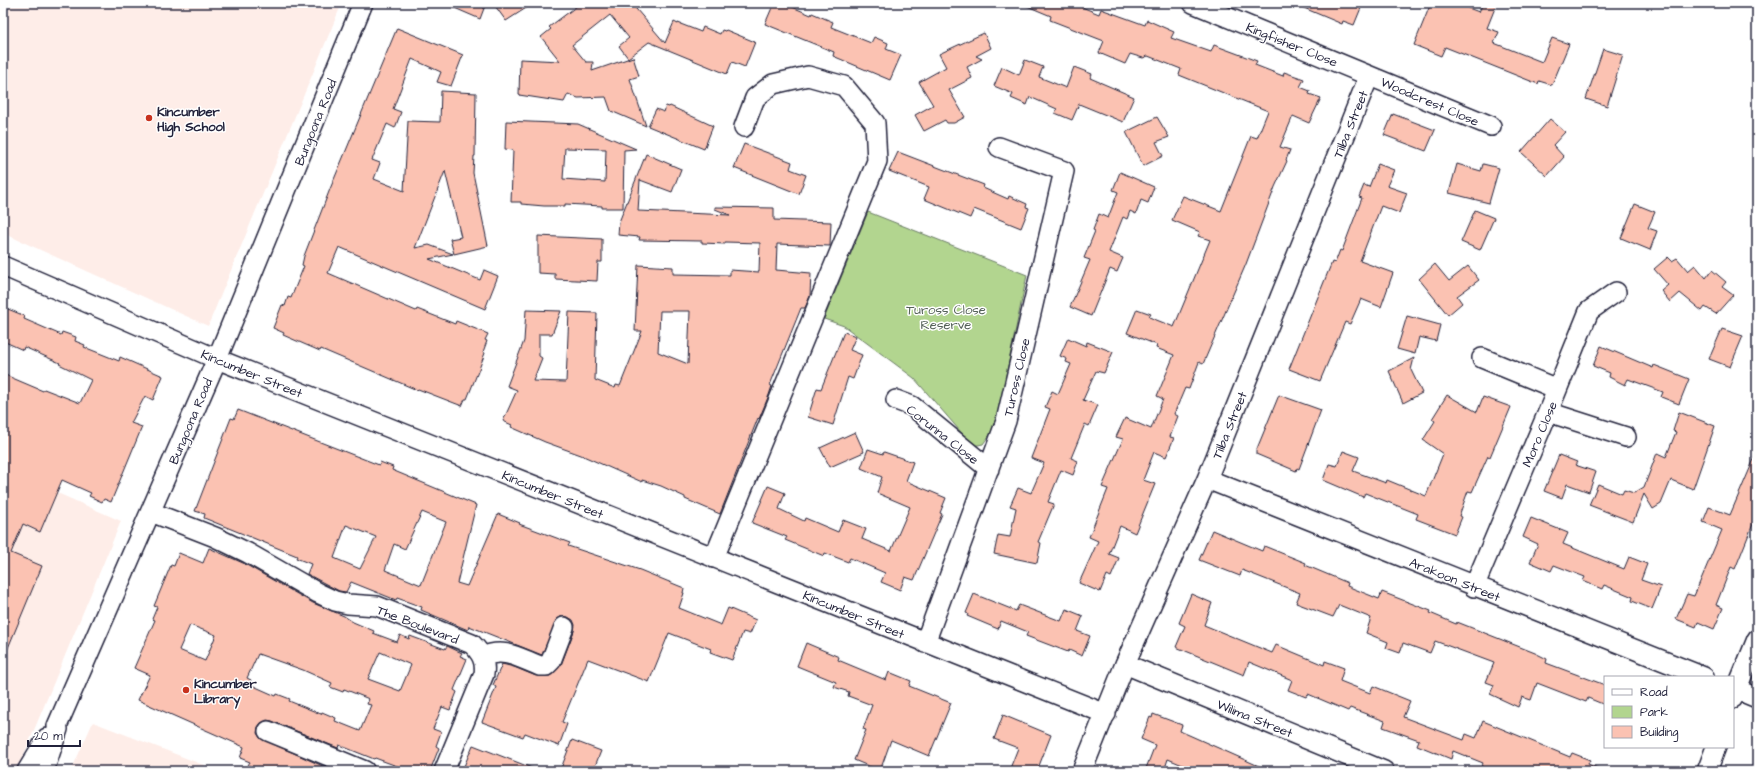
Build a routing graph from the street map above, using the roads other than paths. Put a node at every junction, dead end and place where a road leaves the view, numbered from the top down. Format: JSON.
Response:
{"nodes":[{"id":1,"x":363,"y":3,"type":"edge"},
{"id":2,"x":1193,"y":3,"type":"edge"},
{"id":3,"x":1369,"y":76,"type":"junction"},
{"id":4,"x":1491,"y":126,"type":"dead end"},
{"id":5,"x":744,"y":127,"type":"dead end"},
{"id":6,"x":999,"y":147,"type":"dead end"},
{"id":7,"x":3,"y":266,"type":"edge"},
{"id":8,"x":1616,"y":292,"type":"dead end"},
{"id":9,"x":1482,"y":358,"type":"dead end"},
{"id":10,"x":217,"y":359,"type":"junction"},
{"id":11,"x":1557,"y":389,"type":"junction"},
{"id":12,"x":896,"y":400,"type":"dead end"},
{"id":13,"x":1548,"y":412,"type":"junction"},
{"id":14,"x":1626,"y":437,"type":"dead end"},
{"id":15,"x":989,"y":469,"type":"junction"},
{"id":16,"x":1207,"y":479,"type":"junction"},
{"id":17,"x":151,"y":512,"type":"junction"},
{"id":18,"x":714,"y":558,"type":"junction"},
{"id":19,"x":1474,"y":587,"type":"junction"},
{"id":20,"x":564,"y":627,"type":"dead end"},
{"id":21,"x":1757,"y":638,"type":"edge"},
{"id":22,"x":925,"y":643,"type":"junction"},
{"id":23,"x":482,"y":657,"type":"junction"},
{"id":24,"x":1125,"y":664,"type":"junction"},
{"id":25,"x":1701,"y":676,"type":"edge"},
{"id":26,"x":1734,"y":692,"type":"edge"},
{"id":27,"x":1757,"y":698,"type":"edge"},
{"id":28,"x":1106,"y":714,"type":"junction"},
{"id":29,"x":58,"y":726,"type":"junction"},
{"id":30,"x":268,"y":731,"type":"dead end"},
{"id":31,"x":1716,"y":748,"type":"edge"},
{"id":32,"x":27,"y":771,"type":"edge"},
{"id":33,"x":44,"y":771,"type":"edge"},
{"id":34,"x":365,"y":771,"type":"edge"},
{"id":35,"x":444,"y":771,"type":"edge"},
{"id":36,"x":1082,"y":771,"type":"edge"},
{"id":37,"x":1384,"y":771,"type":"edge"},
{"id":38,"x":1707,"y":771,"type":"edge"}],
"edges":[{"from":1,"to":10,"type":"street","name":"Bungoona Road"},
{"from":2,"to":3,"type":"street","name":"Kingfisher Close"},
{"from":3,"to":4,"type":"street","name":"Woodcrest Close"},
{"from":3,"to":16,"type":"street","name":"Tilba Street"},
{"from":5,"to":18,"type":"street"},
{"from":6,"to":15,"type":"street","name":"Tuross Close"},
{"from":7,"to":10,"type":"street","name":"Kincumber Street"},
{"from":8,"to":11,"type":"street","name":"Moro Close"},
{"from":9,"to":11,"type":"street"},
{"from":10,"to":17,"type":"street","name":"Bungoona Road"},
{"from":10,"to":18,"type":"street","name":"Kincumber Street"},
{"from":11,"to":13,"type":"street","name":"Moro Close"},
{"from":12,"to":15,"type":"street","name":"Corunna Close"},
{"from":13,"to":14,"type":"street"},
{"from":13,"to":19,"type":"street","name":"Moro Close"},
{"from":15,"to":22,"type":"street","name":"Tuross Close"},
{"from":16,"to":19,"type":"street","name":"Arakoon Street"},
{"from":16,"to":24,"type":"street","name":"Tilba Street"},
{"from":17,"to":23,"type":"street","name":"The Boulevard"},
{"from":17,"to":29,"type":"street","name":"Bungoona Road"},
{"from":18,"to":22,"type":"street","name":"Kincumber Street"},
{"from":19,"to":25,"type":"street","name":"Arakoon Street"},
{"from":20,"to":23,"type":"street"},
{"from":21,"to":26,"type":"street"},
{"from":22,"to":28,"type":"street","name":"Kincumber Street"},
{"from":23,"to":35,"type":"street"},
{"from":24,"to":28,"type":"street","name":"Tilba Street"},
{"from":24,"to":37,"type":"street","name":"Wilima Street"},
{"from":26,"to":27,"type":"street"},
{"from":28,"to":36,"type":"street","name":"Tilba Street"},
{"from":29,"to":32,"type":"street","name":"Bungoona Road"},
{"from":29,"to":33,"type":"street","name":"Bungoona Road"},
{"from":30,"to":34,"type":"street"},
{"from":31,"to":38,"type":"street"}]}
